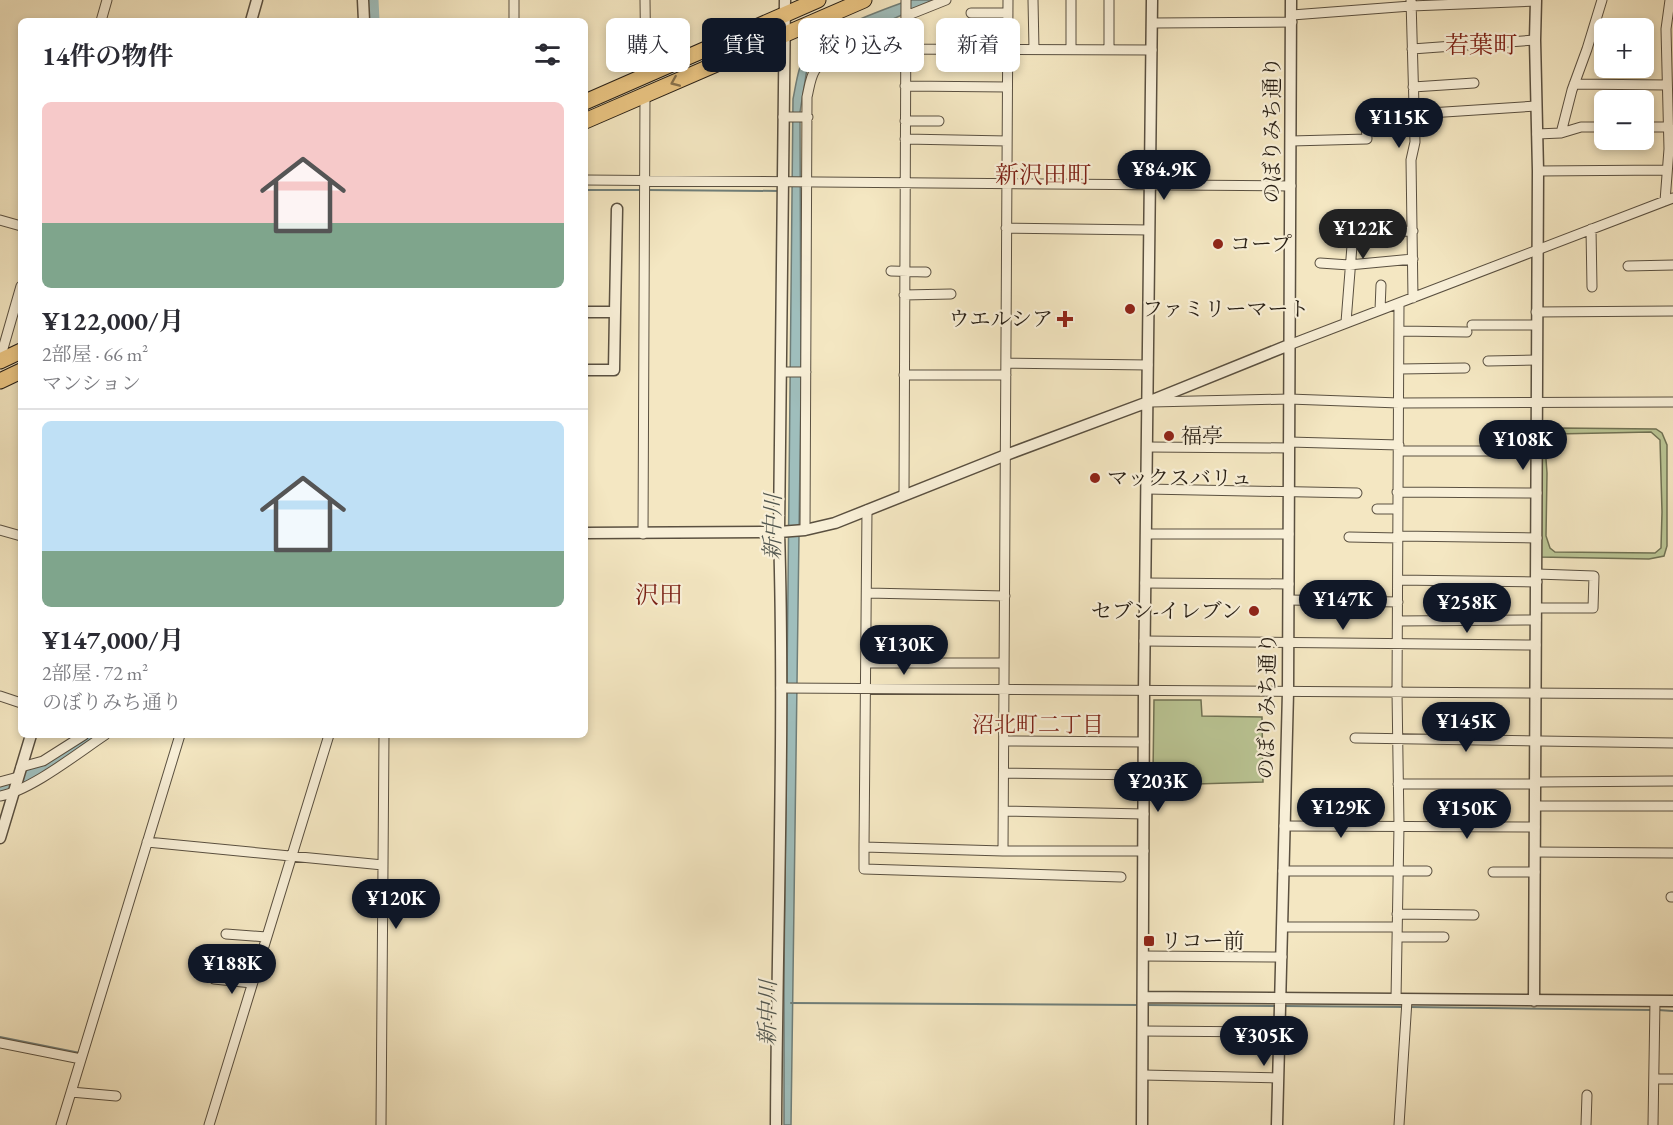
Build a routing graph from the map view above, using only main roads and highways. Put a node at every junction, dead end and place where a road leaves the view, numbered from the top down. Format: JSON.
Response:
{"nodes":[{"id":1,"x":818,"y":0,"type":"edge"},
{"id":2,"x":864,"y":0,"type":"edge"},
{"id":3,"x":785,"y":7,"type":"edge"},
{"id":4,"x":588,"y":101,"type":"edge"},
{"id":5,"x":588,"y":120,"type":"edge"},
{"id":6,"x":18,"y":352,"type":"edge"},
{"id":7,"x":0,"y":360,"type":"edge"},
{"id":8,"x":18,"y":372,"type":"edge"},
{"id":9,"x":0,"y":381,"type":"edge"}],
"edges":[{"from":1,"to":3,"type":"highway"},
{"from":2,"to":5,"type":"highway","one_way":true},
{"from":3,"to":4,"type":"highway"},
{"from":6,"to":7,"type":"highway"},
{"from":8,"to":9,"type":"highway"}]}
